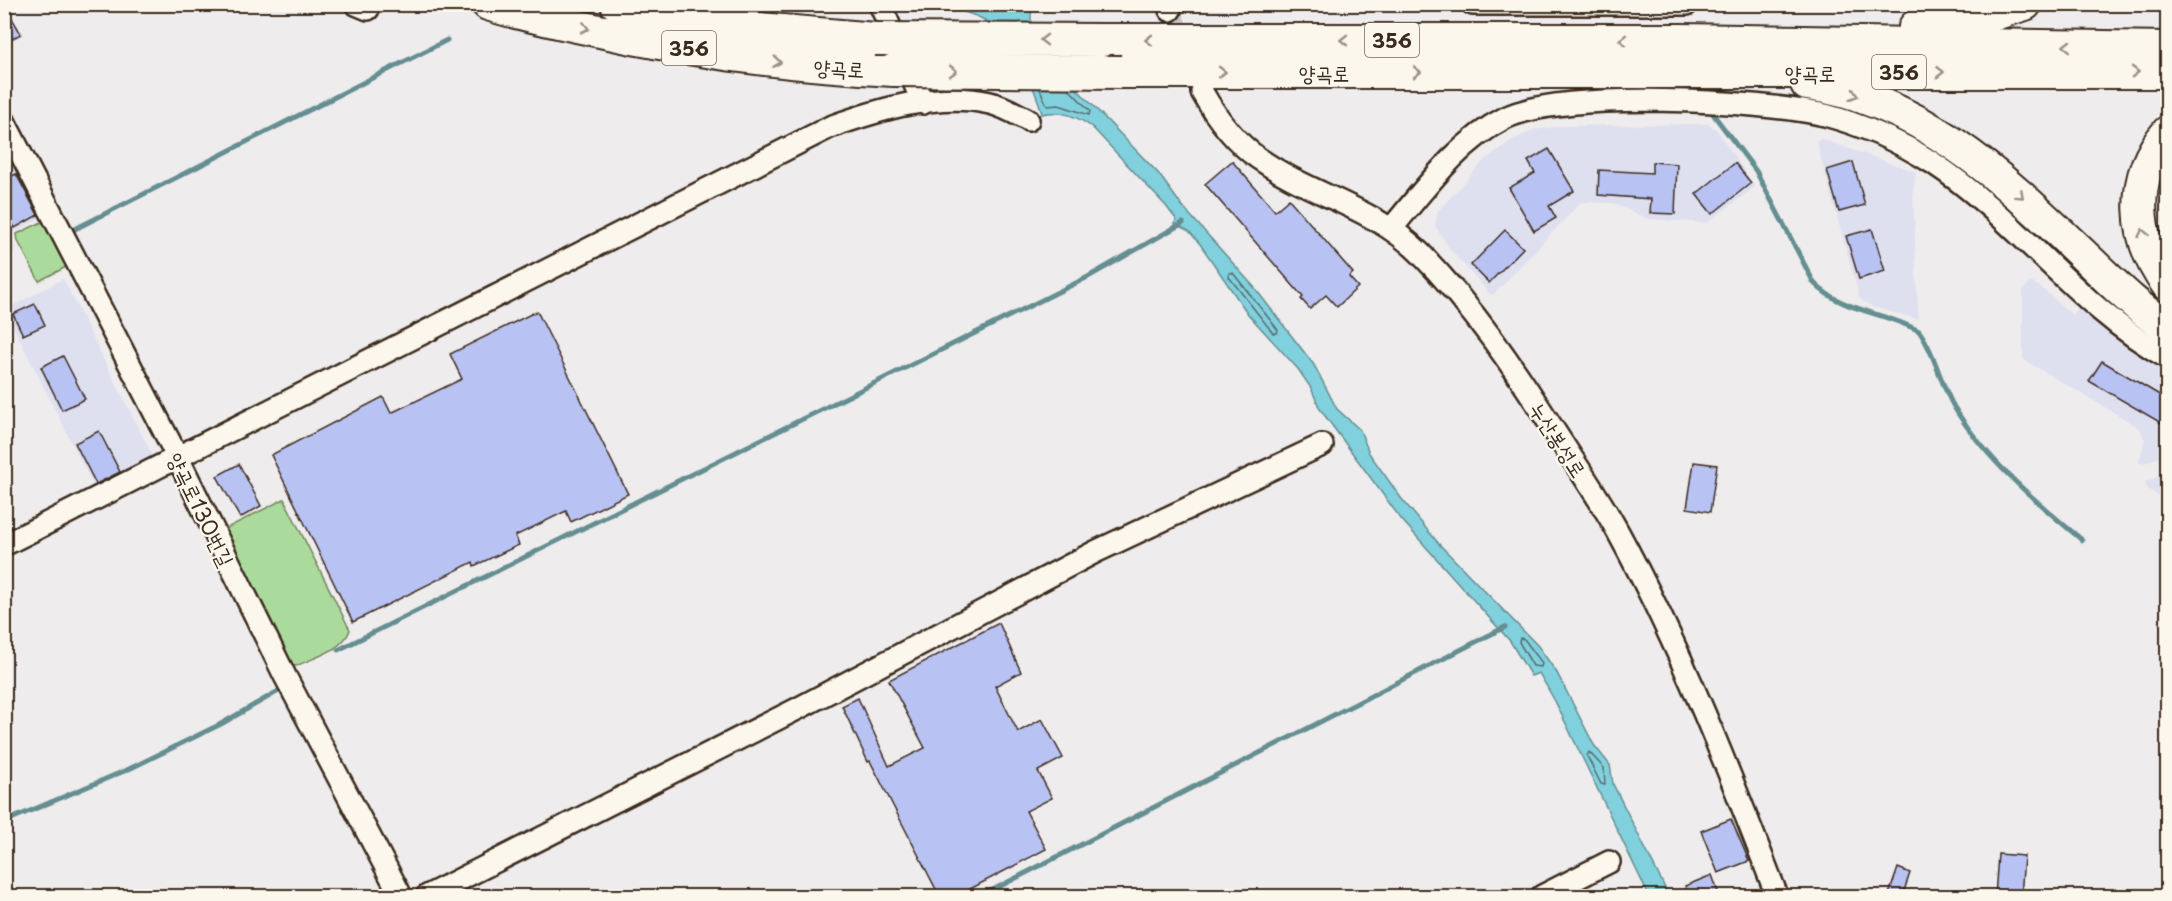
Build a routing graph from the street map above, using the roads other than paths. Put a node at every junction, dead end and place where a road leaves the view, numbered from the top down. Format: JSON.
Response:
{"nodes":[{"id":1,"x":488,"y":4,"type":"edge"},
{"id":2,"x":617,"y":4,"type":"edge"},
{"id":3,"x":880,"y":4,"type":"edge"},
{"id":4,"x":1473,"y":4,"type":"edge"},
{"id":5,"x":1687,"y":4,"type":"edge"},
{"id":6,"x":2025,"y":4,"type":"edge"},
{"id":7,"x":1681,"y":40,"type":"junction"},
{"id":8,"x":2168,"y":48,"type":"edge"},
{"id":9,"x":1630,"y":72,"type":"junction"},
{"id":10,"x":2168,"y":72,"type":"edge"},
{"id":11,"x":1202,"y":93,"type":"tunnel mouth"},
{"id":12,"x":923,"y":103,"type":"junction"},
{"id":13,"x":1028,"y":120,"type":"dead end"},
{"id":14,"x":4,"y":121,"type":"edge"},
{"id":15,"x":2168,"y":132,"type":"edge"},
{"id":16,"x":1391,"y":229,"type":"junction"},
{"id":17,"x":2168,"y":285,"type":"edge"},
{"id":18,"x":2168,"y":328,"type":"edge"},
{"id":19,"x":2168,"y":358,"type":"edge"},
{"id":20,"x":1322,"y":445,"type":"dead end"},
{"id":21,"x":177,"y":458,"type":"junction"},
{"id":22,"x":4,"y":545,"type":"edge"},
{"id":23,"x":1609,"y":862,"type":"dead end"},
{"id":24,"x":401,"y":897,"type":"edge"},
{"id":25,"x":427,"y":897,"type":"edge"},
{"id":26,"x":1542,"y":897,"type":"edge"},
{"id":27,"x":1777,"y":897,"type":"edge"}],
"edges":[{"from":1,"to":9,"type":"highway","name":"양곡로","number":"356","one_way":true,"bridge":true},
{"from":7,"to":2,"type":"highway","name":"양곡로","number":"356","one_way":true,"bridge":true},
{"from":3,"to":12,"type":"street"},
{"from":4,"to":5,"type":"street"},
{"from":6,"to":7,"type":"highway"},
{"from":8,"to":7,"type":"highway","name":"양곡로","number":"356","one_way":true},
{"from":9,"to":10,"type":"highway","name":"양곡로","number":"356","one_way":true},
{"from":9,"to":18,"type":"highway","one_way":true},
{"from":11,"to":16,"type":"street","name":"누산봉성로"},
{"from":12,"to":13,"type":"street"},
{"from":12,"to":21,"type":"street"},
{"from":14,"to":21,"type":"street","name":"양곡로130번길"},
{"from":17,"to":15,"type":"highway","one_way":true},
{"from":16,"to":19,"type":"street"},
{"from":16,"to":27,"type":"street","name":"누산봉성로"},
{"from":20,"to":25,"type":"street"},
{"from":21,"to":22,"type":"street"},
{"from":21,"to":24,"type":"street","name":"양곡로130번길"},
{"from":23,"to":26,"type":"street"}]}
